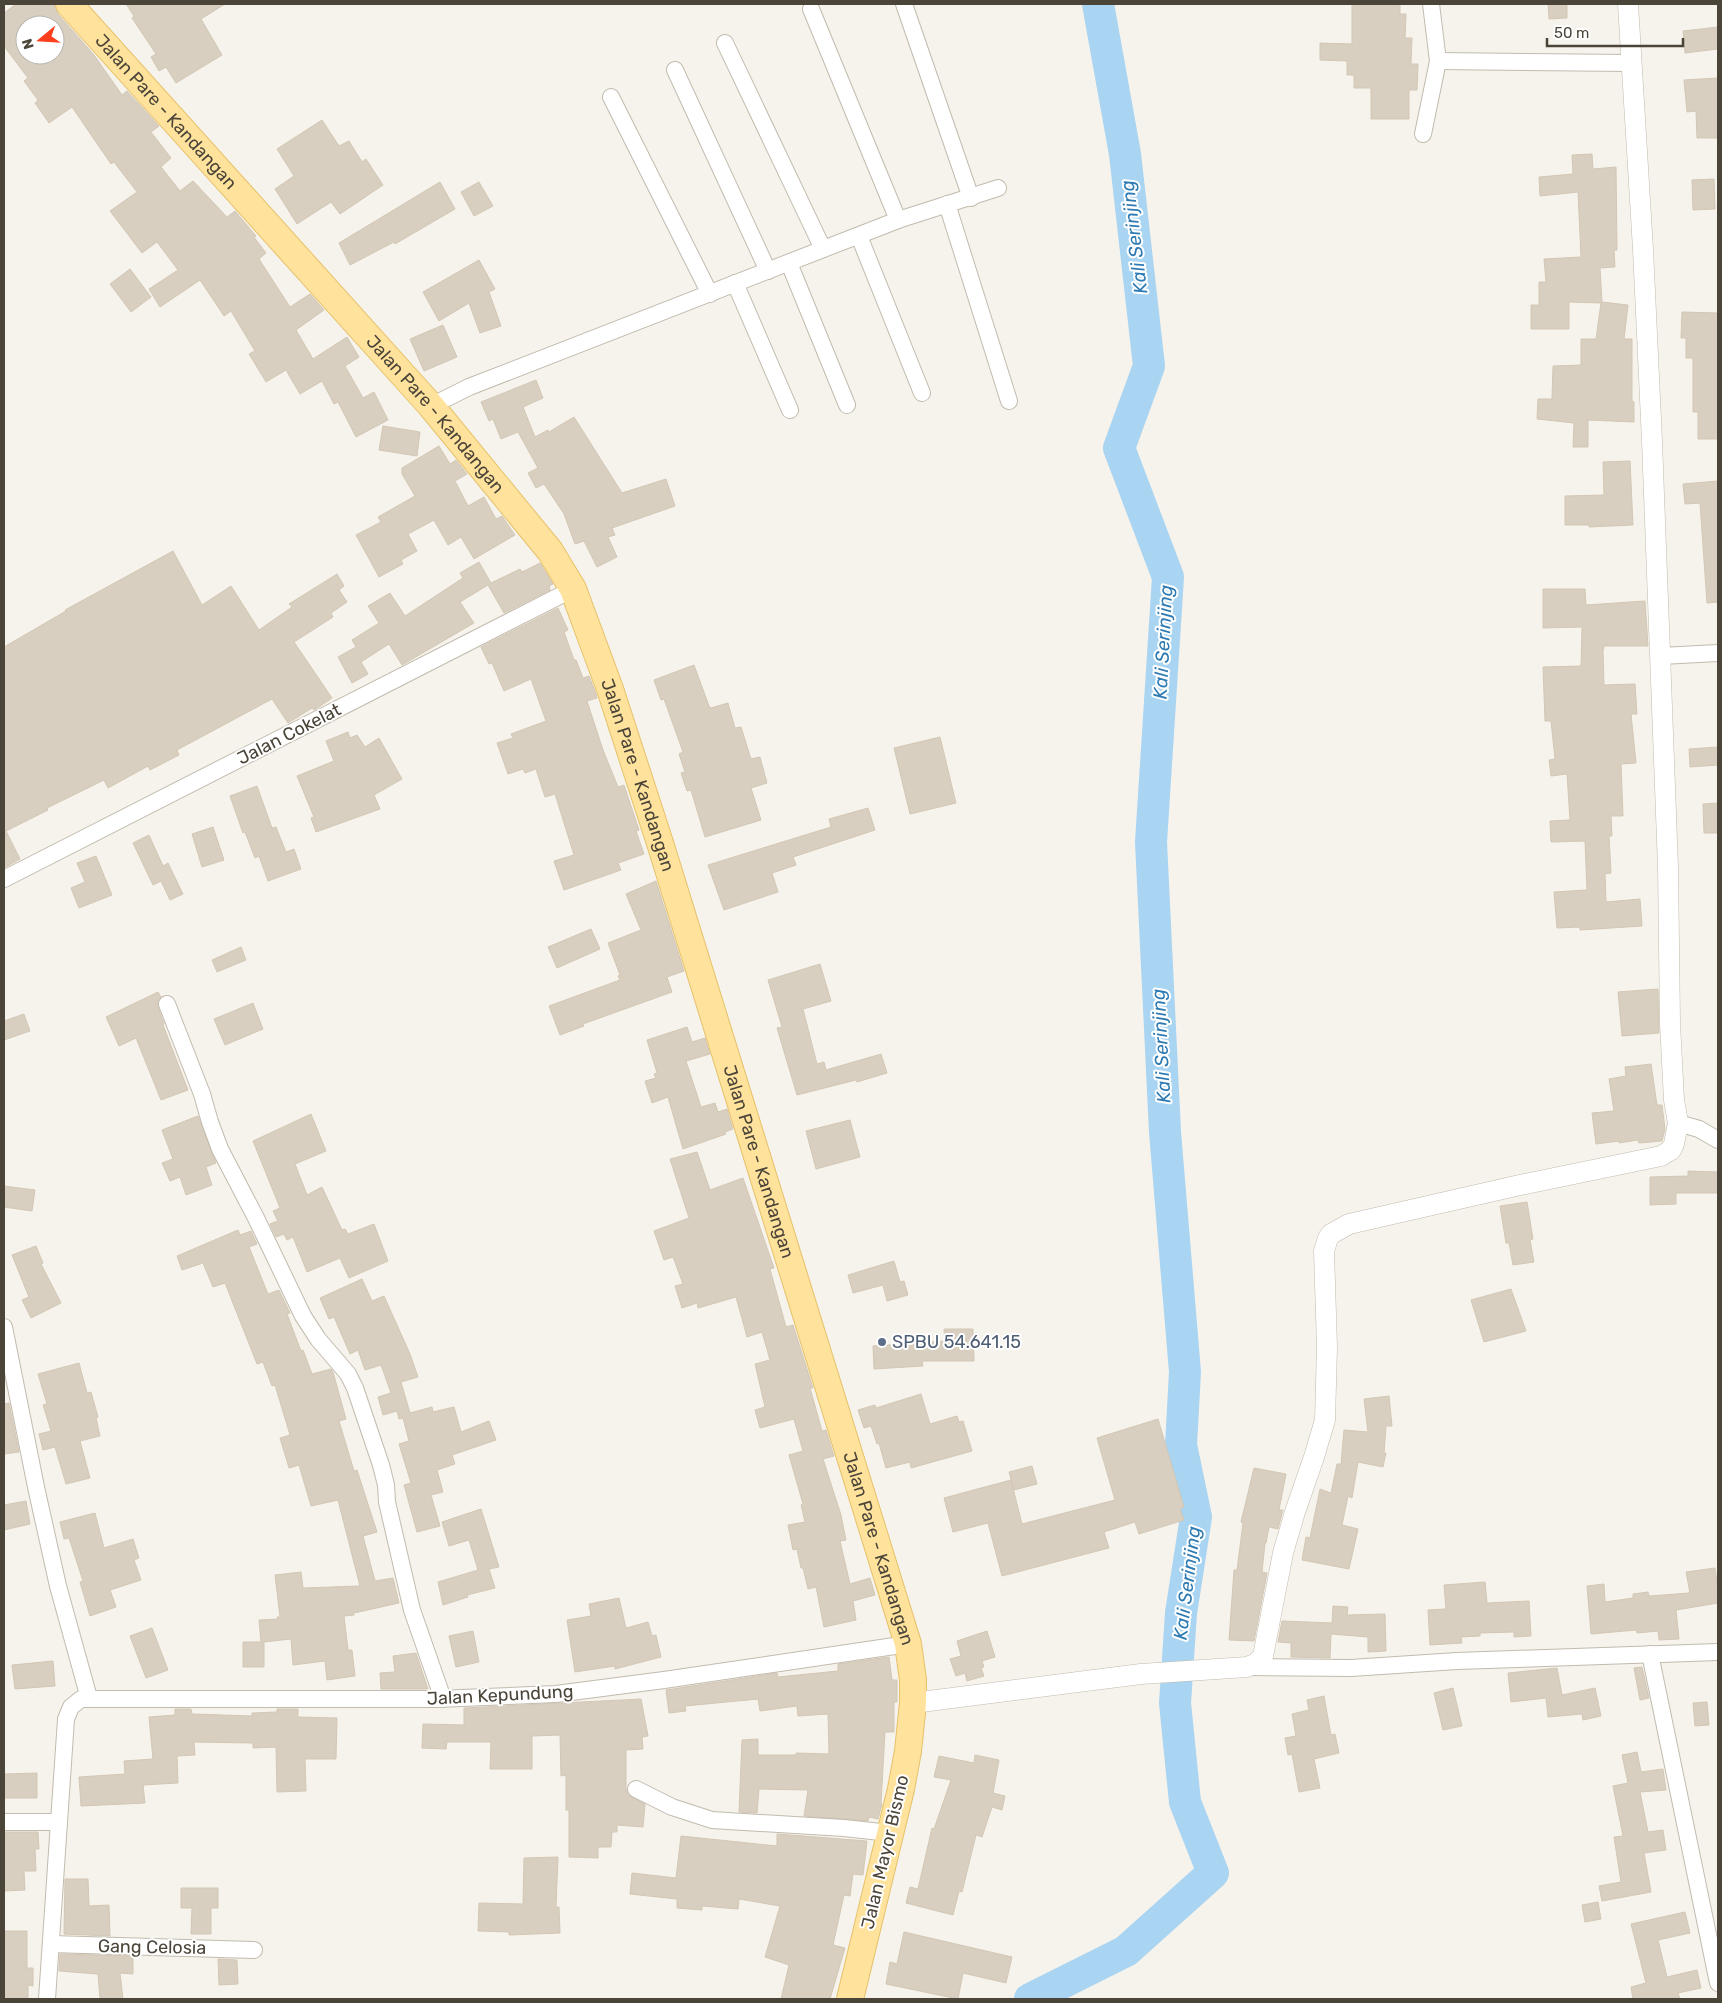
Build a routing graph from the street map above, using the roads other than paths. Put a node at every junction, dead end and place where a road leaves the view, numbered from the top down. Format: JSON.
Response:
{"nodes":[{"id":1,"x":70,"y":4,"type":"edge"},
{"id":2,"x":904,"y":4,"type":"edge"},
{"id":3,"x":1431,"y":4,"type":"edge"},
{"id":4,"x":1628,"y":4,"type":"edge"},
{"id":5,"x":811,"y":9,"type":"dead end"},
{"id":6,"x":725,"y":43,"type":"dead end"},
{"id":7,"x":1438,"y":61,"type":"junction"},
{"id":8,"x":1632,"y":63,"type":"junction"},
{"id":9,"x":675,"y":70,"type":"dead end"},
{"id":10,"x":611,"y":97,"type":"dead end"},
{"id":11,"x":1423,"y":134,"type":"dead end"},
{"id":12,"x":998,"y":188,"type":"dead end"},
{"id":13,"x":971,"y":198,"type":"junction"},
{"id":14,"x":947,"y":204,"type":"junction"},
{"id":15,"x":898,"y":220,"type":"junction"},
{"id":16,"x":859,"y":236,"type":"junction"},
{"id":17,"x":823,"y":249,"type":"junction"},
{"id":18,"x":790,"y":263,"type":"junction"},
{"id":19,"x":768,"y":271,"type":"junction"},
{"id":20,"x":735,"y":283,"type":"junction"},
{"id":21,"x":710,"y":294,"type":"junction"},
{"id":22,"x":922,"y":393,"type":"dead end"},
{"id":23,"x":1009,"y":401,"type":"dead end"},
{"id":24,"x":847,"y":405,"type":"dead end"},
{"id":25,"x":431,"y":406,"type":"junction"},
{"id":26,"x":790,"y":410,"type":"dead end"},
{"id":27,"x":573,"y":589,"type":"junction"},
{"id":28,"x":1718,"y":653,"type":"edge"},
{"id":29,"x":1661,"y":656,"type":"junction"},
{"id":30,"x":4,"y":879,"type":"edge"},
{"id":31,"x":167,"y":1004,"type":"dead end"},
{"id":32,"x":1678,"y":1123,"type":"junction"},
{"id":33,"x":1718,"y":1140,"type":"edge"},
{"id":34,"x":4,"y":1327,"type":"edge"},
{"id":35,"x":908,"y":1644,"type":"junction"},
{"id":36,"x":1718,"y":1652,"type":"edge"},
{"id":37,"x":1650,"y":1654,"type":"junction"},
{"id":38,"x":1247,"y":1667,"type":"junction"},
{"id":39,"x":89,"y":1698,"type":"junction"},
{"id":40,"x":443,"y":1699,"type":"junction"},
{"id":41,"x":913,"y":1703,"type":"junction"},
{"id":42,"x":636,"y":1789,"type":"dead end"},
{"id":43,"x":4,"y":1822,"type":"edge"},
{"id":44,"x":59,"y":1822,"type":"junction"},
{"id":45,"x":890,"y":1833,"type":"junction"},
{"id":46,"x":51,"y":1944,"type":"junction"},
{"id":47,"x":254,"y":1950,"type":"dead end"},
{"id":48,"x":1718,"y":1983,"type":"edge"},
{"id":49,"x":47,"y":1999,"type":"edge"},
{"id":50,"x":850,"y":1999,"type":"edge"}],
"edges":[{"from":1,"to":25,"type":"main road","name":"Jalan Pare - Kandangan"},
{"from":2,"to":13,"type":"street"},
{"from":3,"to":7,"type":"street"},
{"from":4,"to":8,"type":"street"},
{"from":5,"to":15,"type":"street"},
{"from":6,"to":17,"type":"street"},
{"from":7,"to":8,"type":"street"},
{"from":7,"to":11,"type":"street"},
{"from":8,"to":29,"type":"street"},
{"from":9,"to":19,"type":"street"},
{"from":10,"to":21,"type":"street"},
{"from":12,"to":13,"type":"street"},
{"from":13,"to":14,"type":"street"},
{"from":14,"to":15,"type":"street"},
{"from":14,"to":23,"type":"street"},
{"from":15,"to":16,"type":"street"},
{"from":16,"to":17,"type":"street"},
{"from":16,"to":22,"type":"street"},
{"from":17,"to":18,"type":"street"},
{"from":18,"to":19,"type":"street"},
{"from":18,"to":24,"type":"street"},
{"from":19,"to":20,"type":"street"},
{"from":20,"to":21,"type":"street"},
{"from":20,"to":26,"type":"street"},
{"from":21,"to":25,"type":"street"},
{"from":25,"to":27,"type":"main road","name":"Jalan Pare - Kandangan"},
{"from":27,"to":30,"type":"street","name":"Jalan Cokelat"},
{"from":27,"to":35,"type":"main road","name":"Jalan Pare - Kandangan"},
{"from":28,"to":29,"type":"street"},
{"from":29,"to":32,"type":"street"},
{"from":31,"to":40,"type":"street"},
{"from":32,"to":33,"type":"street"},
{"from":32,"to":38,"type":"street"},
{"from":34,"to":39,"type":"street"},
{"from":35,"to":40,"type":"street","name":"Jalan Kepundung"},
{"from":35,"to":41,"type":"main road","name":"Jalan Pare - Kandangan"},
{"from":36,"to":37,"type":"street"},
{"from":37,"to":38,"type":"street"},
{"from":37,"to":48,"type":"street"},
{"from":38,"to":41,"type":"street"},
{"from":39,"to":40,"type":"street","name":"Jalan Kepundung"},
{"from":39,"to":44,"type":"street"},
{"from":41,"to":45,"type":"main road","name":"Jalan Mayor Bismo"},
{"from":42,"to":45,"type":"street"},
{"from":43,"to":44,"type":"street"},
{"from":44,"to":46,"type":"street"},
{"from":45,"to":50,"type":"main road","name":"Jalan Mayor Bismo"},
{"from":46,"to":47,"type":"street","name":"Gang Celosia"},
{"from":46,"to":49,"type":"street"}]}
